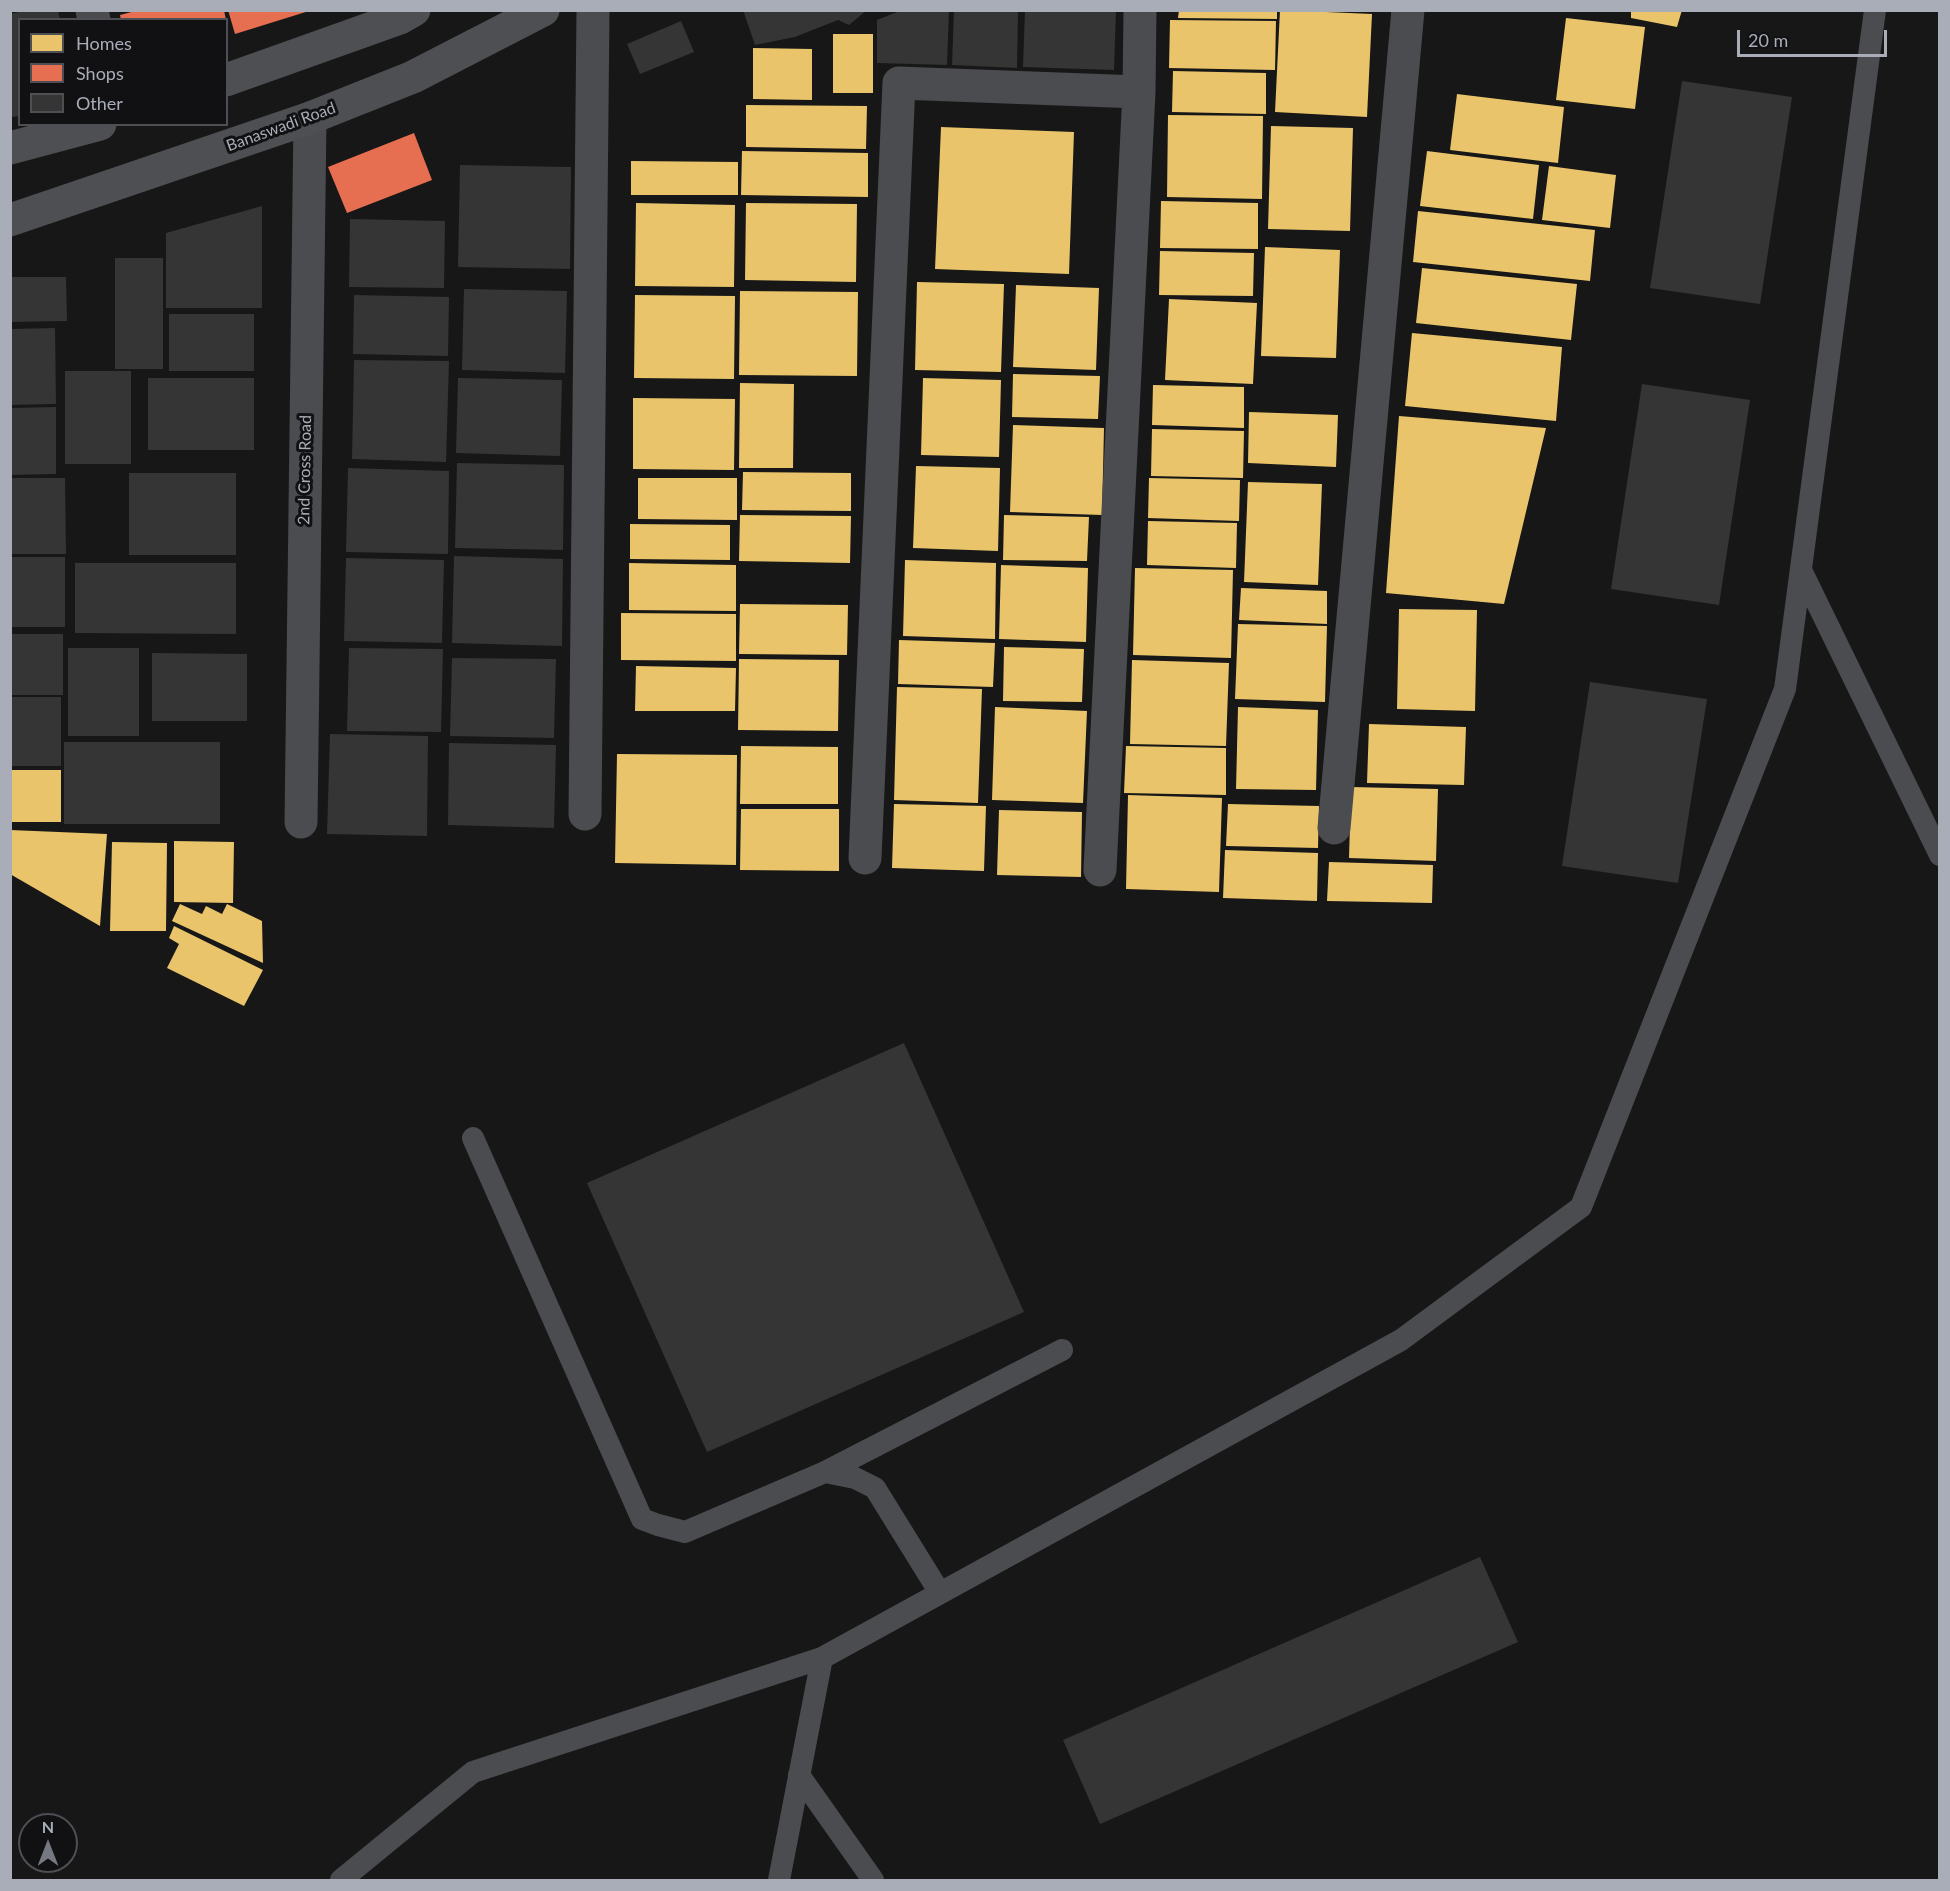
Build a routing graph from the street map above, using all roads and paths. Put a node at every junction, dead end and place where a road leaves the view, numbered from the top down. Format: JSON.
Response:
{"nodes":[{"id":1,"x":543,"y":10,"type":"edge"},
{"id":2,"x":593,"y":10,"type":"edge"},
{"id":3,"x":1140,"y":10,"type":"edge"},
{"id":4,"x":1408,"y":10,"type":"edge"},
{"id":5,"x":1875,"y":10,"type":"edge"},
{"id":6,"x":404,"y":13,"type":"edge"},
{"id":7,"x":228,"y":79,"type":"edge"},
{"id":8,"x":1139,"y":92,"type":"junction"},
{"id":9,"x":309,"y":118,"type":"junction"},
{"id":10,"x":92,"y":126,"type":"edge"},
{"id":11,"x":10,"y":148,"type":"edge"},
{"id":12,"x":10,"y":220,"type":"edge"},
{"id":13,"x":1801,"y":570,"type":"junction"},
{"id":14,"x":585,"y":814,"type":"dead end"},
{"id":15,"x":301,"y":822,"type":"dead end"},
{"id":16,"x":1334,"y":828,"type":"dead end"},
{"id":17,"x":1940,"y":855,"type":"edge"},
{"id":18,"x":865,"y":858,"type":"dead end"},
{"id":19,"x":1100,"y":870,"type":"dead end"},
{"id":20,"x":473,"y":1138,"type":"dead end"},
{"id":21,"x":1062,"y":1350,"type":"dead end"},
{"id":22,"x":825,"y":1472,"type":"junction"},
{"id":23,"x":940,"y":1593,"type":"junction"},
{"id":24,"x":822,"y":1658,"type":"junction"},
{"id":25,"x":799,"y":1775,"type":"junction"},
{"id":26,"x":341,"y":1881,"type":"edge"},
{"id":27,"x":778,"y":1881,"type":"edge"},
{"id":28,"x":873,"y":1881,"type":"edge"}],
"edges":[{"from":1,"to":9,"type":"main road","name":"Banaswadi Road"},
{"from":2,"to":14,"type":"street"},
{"from":3,"to":8,"type":"street"},
{"from":4,"to":16,"type":"street"},
{"from":5,"to":13,"type":"lane"},
{"from":6,"to":7,"type":"main road"},
{"from":8,"to":18,"type":"street"},
{"from":8,"to":19,"type":"street"},
{"from":9,"to":12,"type":"main road","name":"Banaswadi Road"},
{"from":9,"to":15,"type":"street","name":"2nd Cross Road"},
{"from":10,"to":11,"type":"main road"},
{"from":13,"to":17,"type":"lane"},
{"from":13,"to":23,"type":"lane"},
{"from":20,"to":22,"type":"lane"},
{"from":21,"to":22,"type":"lane"},
{"from":22,"to":23,"type":"lane"},
{"from":23,"to":24,"type":"lane"},
{"from":24,"to":25,"type":"lane"},
{"from":24,"to":26,"type":"lane"},
{"from":25,"to":27,"type":"lane"},
{"from":25,"to":28,"type":"lane"}]}
